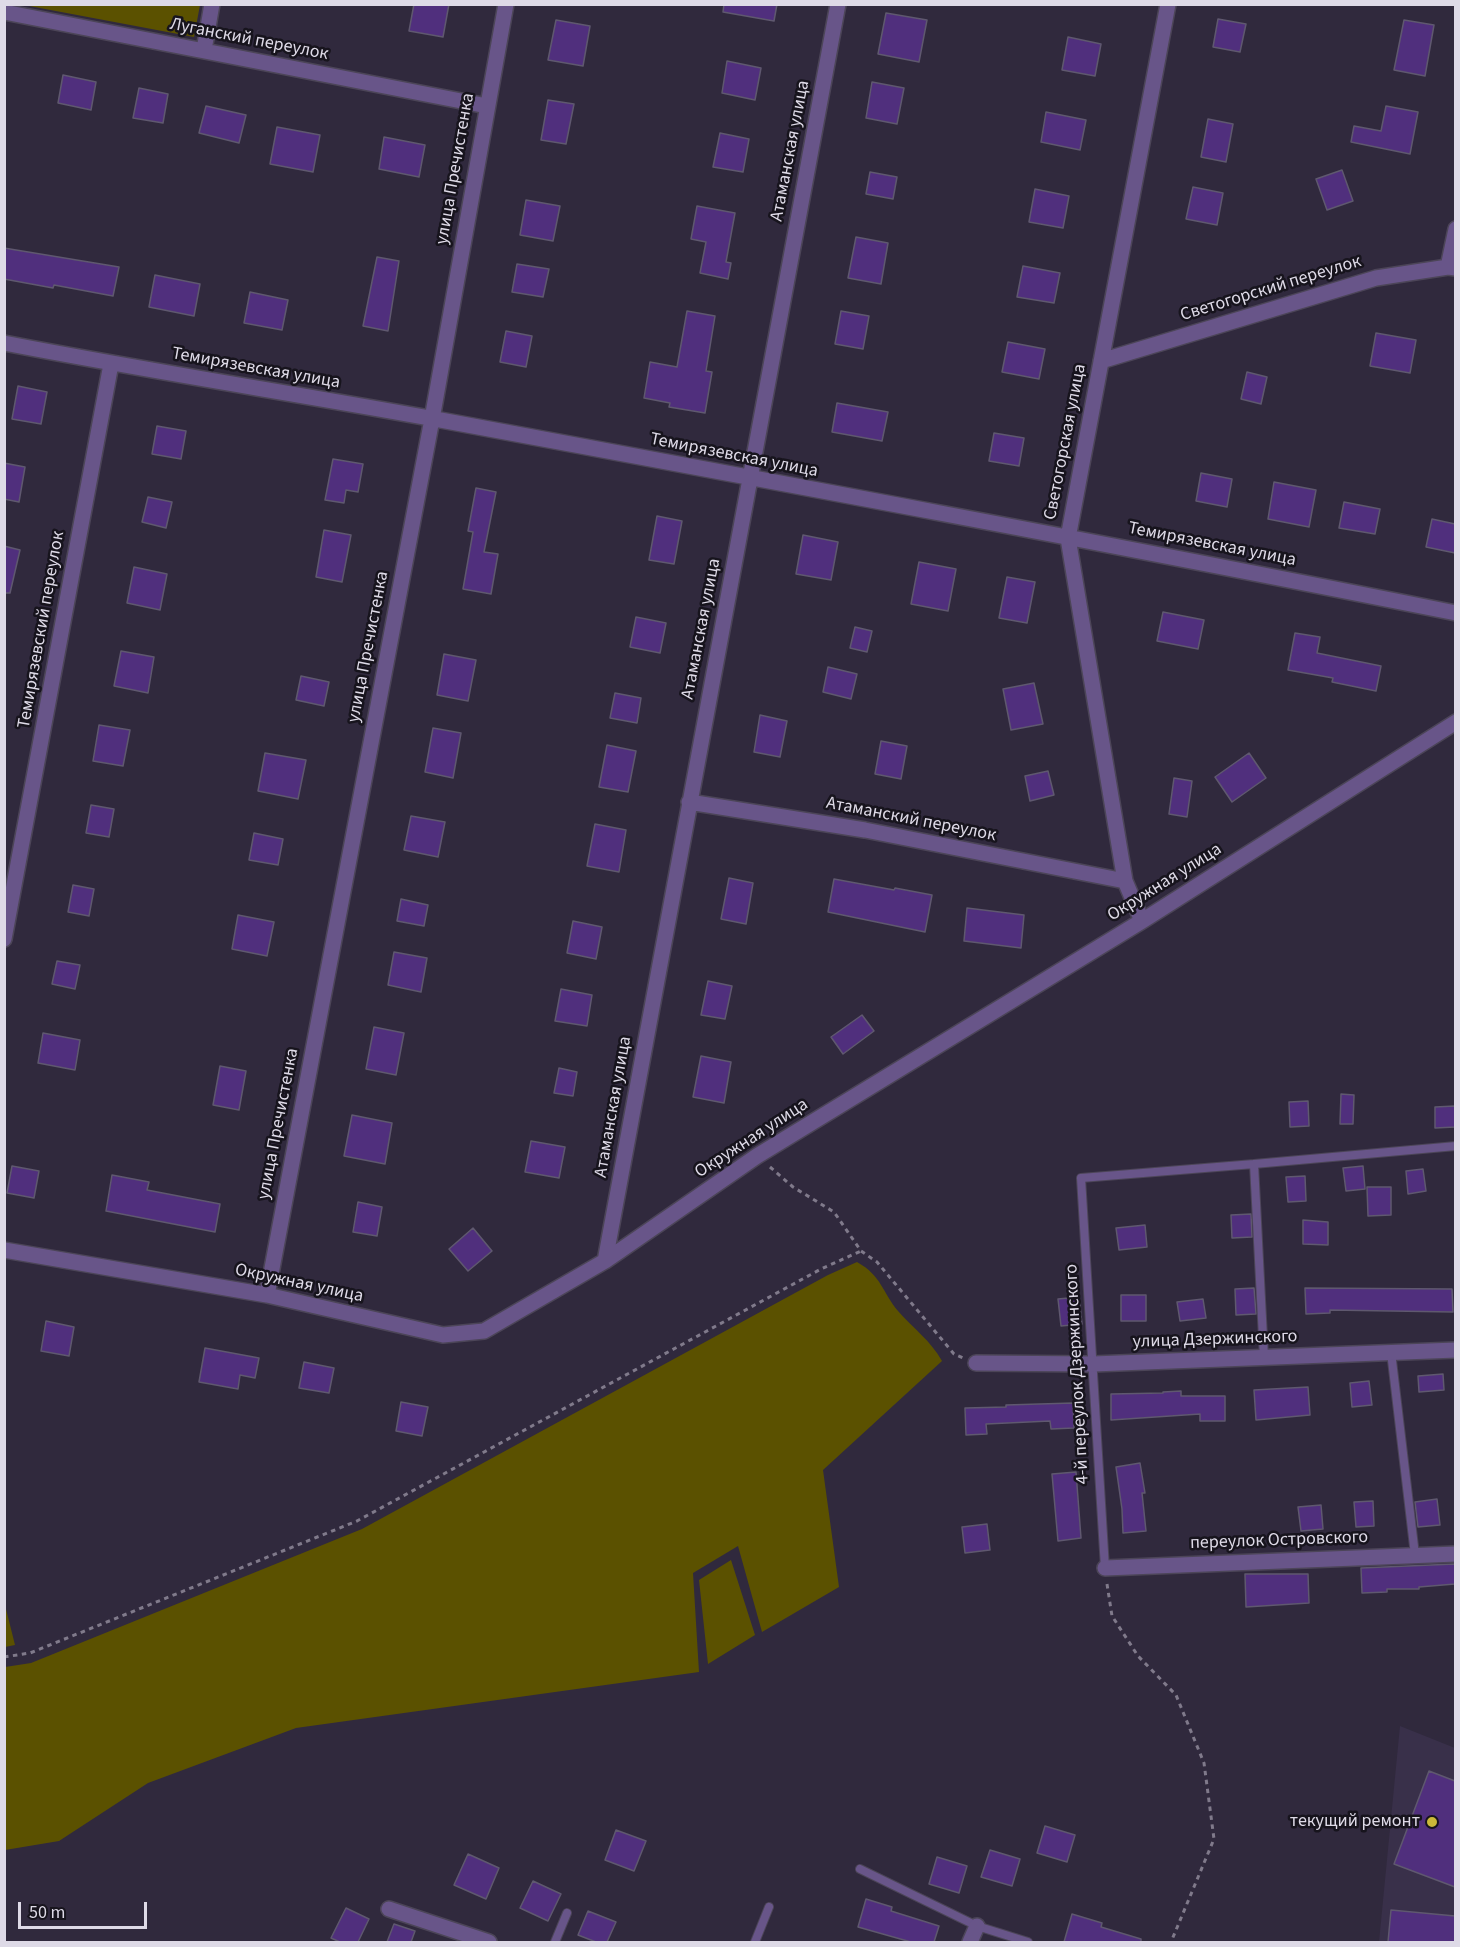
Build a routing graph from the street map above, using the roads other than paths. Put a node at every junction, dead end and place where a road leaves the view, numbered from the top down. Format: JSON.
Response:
{"nodes":[{"id":1,"x":212,"y":4,"type":"edge"},
{"id":2,"x":506,"y":4,"type":"edge"},
{"id":3,"x":838,"y":4,"type":"edge"},
{"id":4,"x":1168,"y":4,"type":"edge"},
{"id":5,"x":4,"y":12,"type":"edge"},
{"id":6,"x":204,"y":51,"type":"junction"},
{"id":7,"x":487,"y":106,"type":"junction"},
{"id":8,"x":1455,"y":229,"type":"edge"},
{"id":9,"x":1452,"y":268,"type":"edge"},
{"id":10,"x":4,"y":343,"type":"edge"},
{"id":11,"x":1101,"y":361,"type":"junction"},
{"id":12,"x":111,"y":364,"type":"junction"},
{"id":13,"x":432,"y":419,"type":"junction"},
{"id":14,"x":750,"y":479,"type":"junction"},
{"id":15,"x":1068,"y":538,"type":"junction"},
{"id":16,"x":1455,"y":613,"type":"edge"},
{"id":17,"x":1455,"y":722,"type":"edge"},
{"id":18,"x":689,"y":802,"type":"junction"},
{"id":19,"x":1125,"y":881,"type":"junction"},
{"id":20,"x":1142,"y":921,"type":"junction"},
{"id":21,"x":4,"y":939,"type":"edge"},
{"id":22,"x":1455,"y":1146,"type":"edge"},
{"id":23,"x":1254,"y":1164,"type":"junction"},
{"id":24,"x":4,"y":1250,"type":"edge"},
{"id":25,"x":605,"y":1261,"type":"junction"},
{"id":26,"x":267,"y":1295,"type":"junction"},
{"id":27,"x":1455,"y":1350,"type":"edge"},
{"id":28,"x":1392,"y":1352,"type":"junction"},
{"id":29,"x":1264,"y":1357,"type":"junction"},
{"id":30,"x":976,"y":1364,"type":"road end"},
{"id":31,"x":1092,"y":1364,"type":"junction"},
{"id":32,"x":1455,"y":1554,"type":"edge"},
{"id":33,"x":1416,"y":1555,"type":"junction"},
{"id":34,"x":1105,"y":1568,"type":"joint"},
{"id":35,"x":860,"y":1869,"type":"dead end"},
{"id":36,"x":769,"y":1907,"type":"dead end"},
{"id":37,"x":389,"y":1909,"type":"dead end"},
{"id":38,"x":567,"y":1913,"type":"dead end"},
{"id":39,"x":976,"y":1926,"type":"junction"},
{"id":40,"x":489,"y":1942,"type":"edge"},
{"id":41,"x":555,"y":1942,"type":"edge"},
{"id":42,"x":755,"y":1942,"type":"edge"},
{"id":43,"x":970,"y":1942,"type":"edge"},
{"id":44,"x":1028,"y":1942,"type":"edge"}],
"edges":[{"from":1,"to":6,"type":"street"},
{"from":2,"to":7,"type":"street","name":"улица Пречистенка"},
{"from":3,"to":14,"type":"street","name":"Атаманская улица"},
{"from":4,"to":11,"type":"street","name":"Светогорская улица"},
{"from":5,"to":6,"type":"street","name":"Луганский переулок"},
{"from":6,"to":7,"type":"street","name":"Луганский переулок"},
{"from":7,"to":13,"type":"street","name":"улица Пречистенка"},
{"from":8,"to":9,"type":"street"},
{"from":9,"to":11,"type":"street","name":"Светогорский переулок"},
{"from":10,"to":12,"type":"street","name":"Темирязевская улица"},
{"from":11,"to":15,"type":"street","name":"Светогорская улица"},
{"from":12,"to":13,"type":"street","name":"Темирязевская улица"},
{"from":12,"to":21,"type":"street","name":"Темирязевский переулок"},
{"from":13,"to":14,"type":"street","name":"Темирязевская улица"},
{"from":13,"to":26,"type":"street","name":"улица Пречистенка"},
{"from":14,"to":15,"type":"street","name":"Темирязевская улица"},
{"from":14,"to":18,"type":"street","name":"Атаманская улица"},
{"from":15,"to":16,"type":"street","name":"Темирязевская улица"},
{"from":15,"to":19,"type":"street","name":"Светогорская улица"},
{"from":17,"to":20,"type":"street","name":"Окружная улица"},
{"from":18,"to":19,"type":"street","name":"Атаманский переулок"},
{"from":18,"to":25,"type":"street","name":"Атаманская улица"},
{"from":19,"to":20,"type":"street","name":"Светогорская улица"},
{"from":20,"to":25,"type":"street","name":"Окружная улица"},
{"from":22,"to":23,"type":"lane"},
{"from":23,"to":29,"type":"lane"},
{"from":23,"to":31,"type":"lane","name":"4-й переулок Дзержинского"},
{"from":24,"to":26,"type":"street","name":"Окружная улица"},
{"from":25,"to":26,"type":"street","name":"Окружная улица"},
{"from":27,"to":28,"type":"street","name":"улица Дзержинского"},
{"from":28,"to":29,"type":"street","name":"улица Дзержинского"},
{"from":28,"to":33,"type":"lane"},
{"from":29,"to":31,"type":"street","name":"улица Дзержинского"},
{"from":30,"to":31,"type":"street","name":"улица Дзержинского"},
{"from":31,"to":34,"type":"lane","name":"4-й переулок Дзержинского"},
{"from":32,"to":33,"type":"street","name":"переулок Островского"},
{"from":33,"to":34,"type":"street","name":"переулок Островского"},
{"from":35,"to":39,"type":"lane"},
{"from":36,"to":42,"type":"lane"},
{"from":37,"to":40,"type":"street"},
{"from":38,"to":41,"type":"lane"},
{"from":39,"to":43,"type":"street"},
{"from":39,"to":44,"type":"lane"}]}
